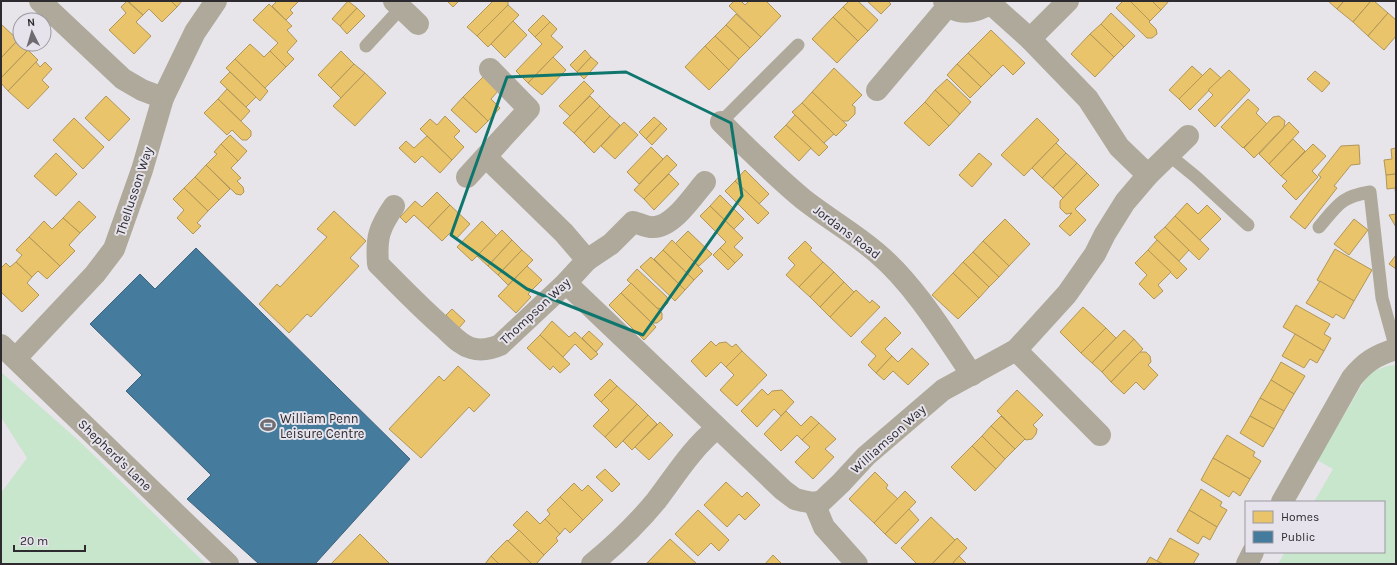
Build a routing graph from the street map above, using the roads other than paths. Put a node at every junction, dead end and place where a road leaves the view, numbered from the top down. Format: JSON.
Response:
{"nodes":[{"id":1,"x":40,"y":1,"type":"edge"},
{"id":2,"x":216,"y":1,"type":"edge"},
{"id":3,"x":1068,"y":1,"type":"edge"},
{"id":4,"x":989,"y":2,"type":"edge"},
{"id":5,"x":398,"y":4,"type":"edge"},
{"id":6,"x":946,"y":4,"type":"edge"},
{"id":7,"x":418,"y":24,"type":"dead end"},
{"id":8,"x":1030,"y":40,"type":"junction"},
{"id":9,"x":366,"y":46,"type":"dead end"},
{"id":10,"x":798,"y":46,"type":"dead end"},
{"id":11,"x":490,"y":69,"type":"dead end"},
{"id":12,"x":877,"y":90,"type":"dead end"},
{"id":13,"x":162,"y":98,"type":"junction"},
{"id":14,"x":721,"y":122,"type":"joint"},
{"id":15,"x":1188,"y":136,"type":"dead end"},
{"id":16,"x":1169,"y":155,"type":"junction"},
{"id":17,"x":486,"y":157,"type":"junction"},
{"id":18,"x":1148,"y":175,"type":"junction"},
{"id":19,"x":467,"y":177,"type":"dead end"},
{"id":20,"x":705,"y":182,"type":"dead end"},
{"id":21,"x":394,"y":206,"type":"dead end"},
{"id":22,"x":1248,"y":225,"type":"dead end"},
{"id":23,"x":1319,"y":227,"type":"dead end"},
{"id":24,"x":587,"y":260,"type":"junction"},
{"id":25,"x":566,"y":283,"type":"junction"},
{"id":26,"x":1396,"y":349,"type":"edge"},
{"id":27,"x":1016,"y":350,"type":"junction"},
{"id":28,"x":8,"y":352,"type":"edge"},
{"id":29,"x":972,"y":375,"type":"junction"},
{"id":30,"x":717,"y":428,"type":"junction"},
{"id":31,"x":1100,"y":434,"type":"dead end"},
{"id":32,"x":1283,"y":501,"type":"edge"},
{"id":33,"x":814,"y":503,"type":"junction"},
{"id":34,"x":1252,"y":553,"type":"edge"},
{"id":35,"x":228,"y":564,"type":"edge"},
{"id":36,"x":592,"y":564,"type":"edge"},
{"id":37,"x":857,"y":564,"type":"edge"},
{"id":38,"x":1247,"y":564,"type":"edge"}],
"edges":[{"from":1,"to":13,"type":"street"},
{"from":2,"to":13,"type":"street","name":"Thellusson Way"},
{"from":3,"to":8,"type":"street"},
{"from":4,"to":6,"type":"street"},
{"from":4,"to":8,"type":"street"},
{"from":5,"to":7,"type":"street"},
{"from":5,"to":9,"type":"lane"},
{"from":6,"to":12,"type":"street"},
{"from":8,"to":18,"type":"street"},
{"from":10,"to":14,"type":"lane"},
{"from":11,"to":17,"type":"street"},
{"from":13,"to":28,"type":"street","name":"Thellusson Way"},
{"from":14,"to":29,"type":"street","name":"Jordans Road"},
{"from":15,"to":16,"type":"street","name":"Williamson Way"},
{"from":16,"to":18,"type":"street","name":"Williamson Way"},
{"from":16,"to":22,"type":"lane"},
{"from":17,"to":19,"type":"street"},
{"from":17,"to":24,"type":"street"},
{"from":18,"to":27,"type":"street","name":"Williamson Way"},
{"from":20,"to":24,"type":"street","name":"Thompson Way"},
{"from":21,"to":25,"type":"street","name":"Thompson Way"},
{"from":23,"to":26,"type":"lane"},
{"from":24,"to":25,"type":"street","name":"Thompson Way"},
{"from":25,"to":30,"type":"street"},
{"from":26,"to":32,"type":"street"},
{"from":27,"to":29,"type":"street","name":"Williamson Way"},
{"from":27,"to":31,"type":"street"},
{"from":28,"to":35,"type":"street","name":"Shepherd's Lane"},
{"from":29,"to":33,"type":"street","name":"Williamson Way"},
{"from":30,"to":33,"type":"street"},
{"from":30,"to":36,"type":"street"},
{"from":33,"to":37,"type":"street"},
{"from":34,"to":38,"type":"street"}]}
